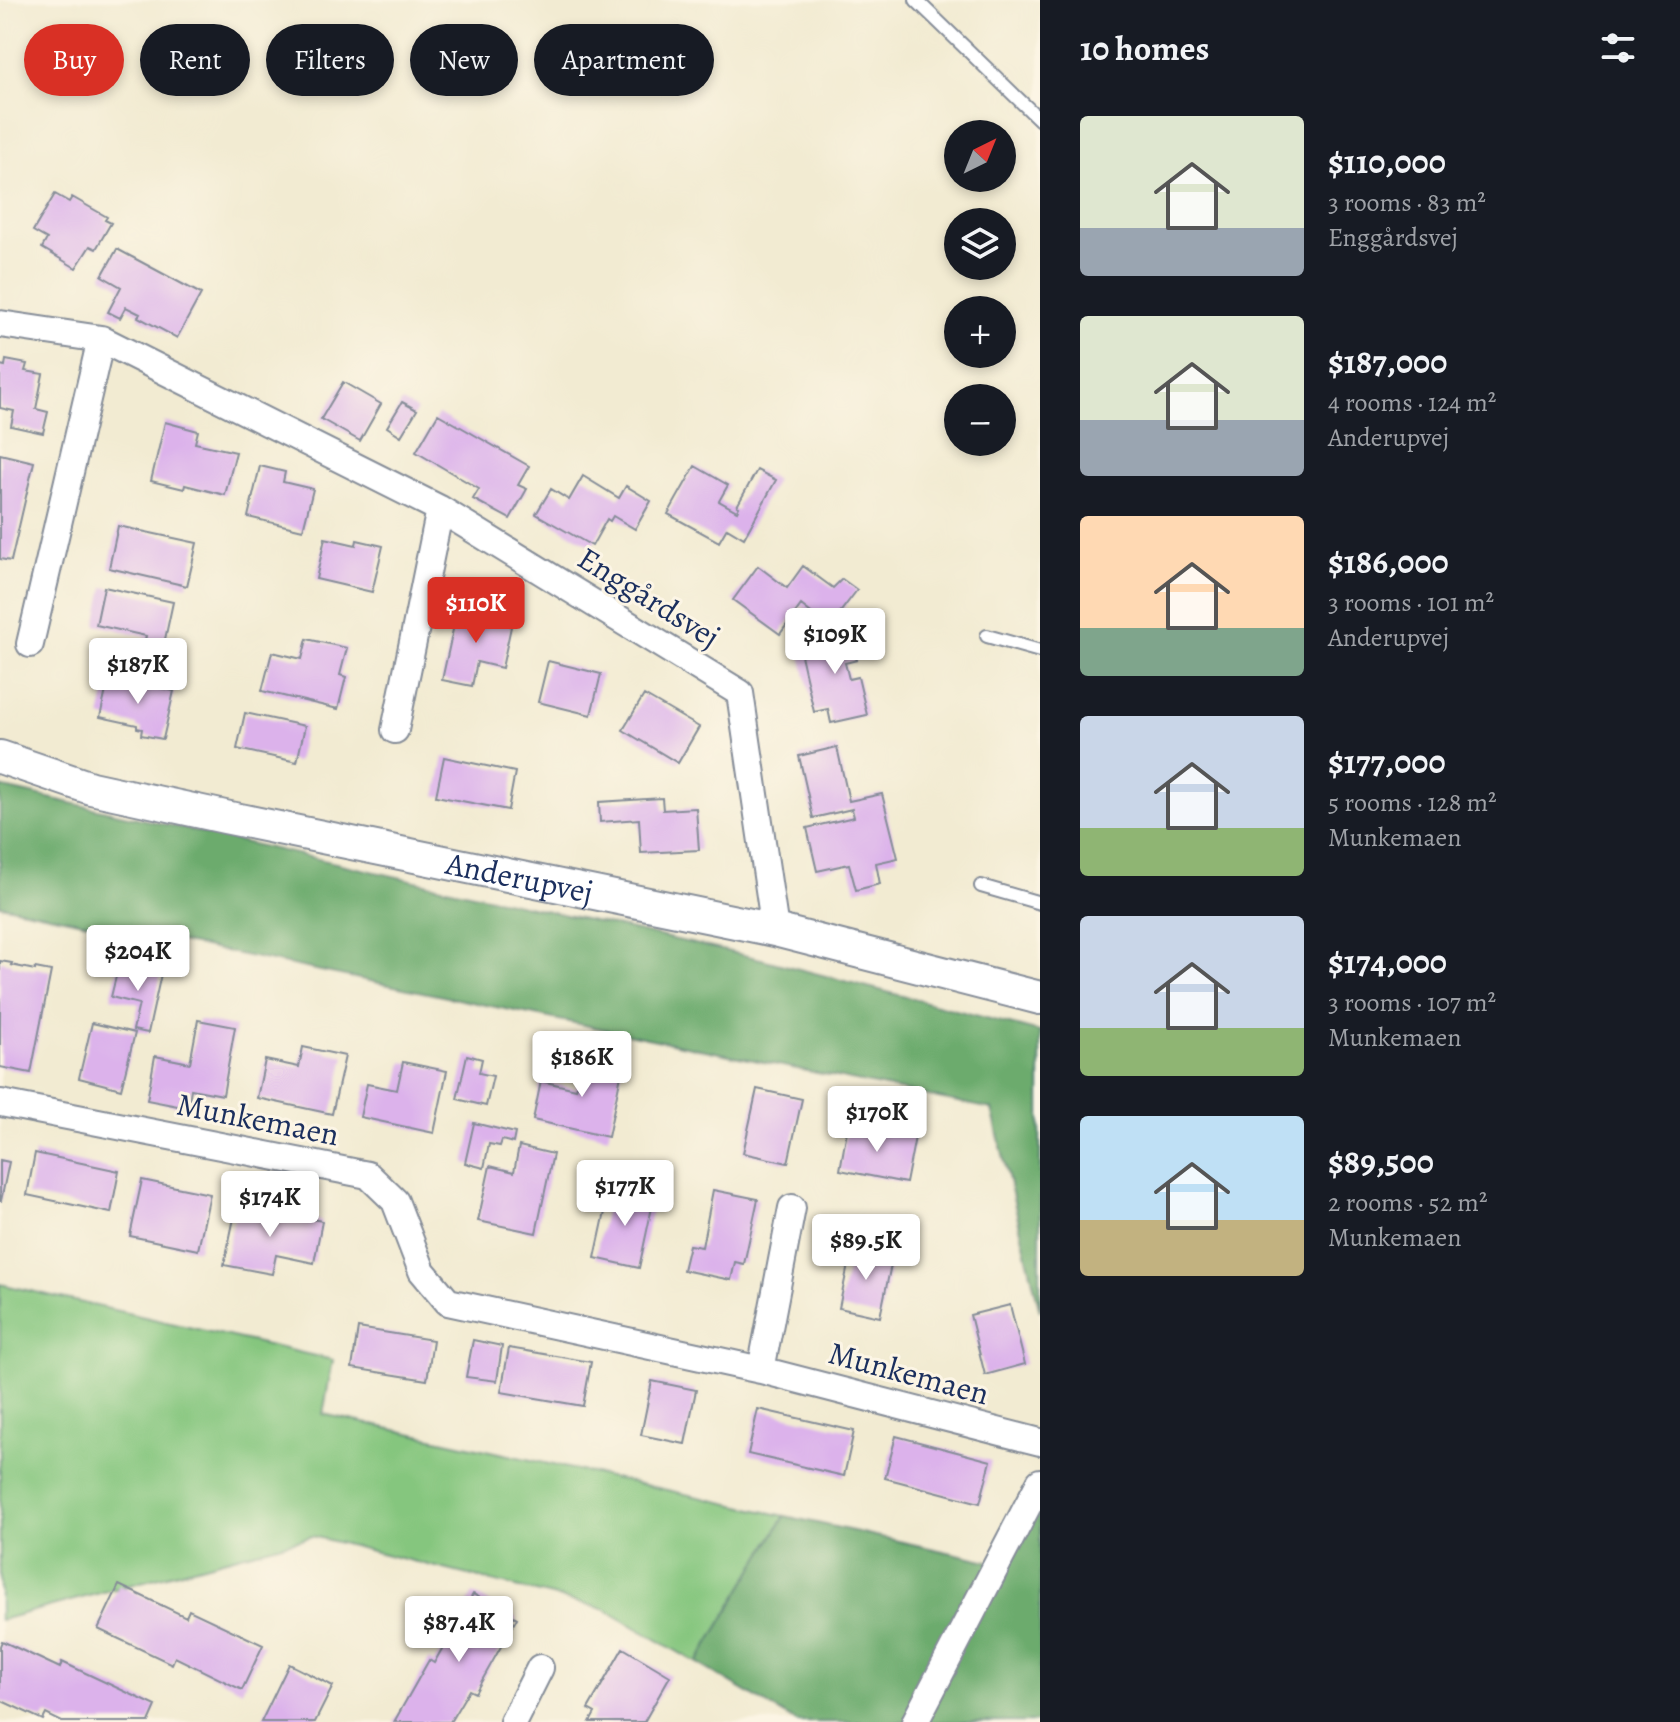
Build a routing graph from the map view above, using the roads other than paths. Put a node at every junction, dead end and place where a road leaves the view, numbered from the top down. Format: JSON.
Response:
{"nodes":[{"id":1,"x":916,"y":0,"type":"edge"},
{"id":2,"x":1040,"y":120,"type":"edge"},
{"id":3,"x":0,"y":324,"type":"edge"},
{"id":4,"x":101,"y":339,"type":"junction"},
{"id":5,"x":440,"y":509,"type":"junction"},
{"id":6,"x":987,"y":636,"type":"dead end"},
{"id":7,"x":30,"y":644,"type":"dead end"},
{"id":8,"x":1040,"y":651,"type":"edge"},
{"id":9,"x":395,"y":730,"type":"dead end"},
{"id":10,"x":0,"y":757,"type":"edge"},
{"id":11,"x":981,"y":886,"type":"dead end"},
{"id":12,"x":1040,"y":903,"type":"edge"},
{"id":13,"x":775,"y":930,"type":"junction"},
{"id":14,"x":1037,"y":993,"type":"edge"},
{"id":15,"x":1,"y":1103,"type":"edge"},
{"id":16,"x":792,"y":1208,"type":"dead end"},
{"id":17,"x":761,"y":1370,"type":"junction"},
{"id":18,"x":1040,"y":1442,"type":"edge"},
{"id":19,"x":1040,"y":1482,"type":"edge"},
{"id":20,"x":540,"y":1668,"type":"dead end"},
{"id":21,"x":513,"y":1722,"type":"edge"},
{"id":22,"x":915,"y":1722,"type":"edge"}],
"edges":[{"from":1,"to":2,"type":"lane"},
{"from":3,"to":4,"type":"street","name":"Enggårdsvej"},
{"from":4,"to":5,"type":"street","name":"Enggårdsvej"},
{"from":4,"to":7,"type":"street"},
{"from":5,"to":9,"type":"street"},
{"from":5,"to":13,"type":"street","name":"Enggårdsvej"},
{"from":6,"to":8,"type":"lane"},
{"from":10,"to":13,"type":"street","name":"Anderupvej"},
{"from":11,"to":12,"type":"lane"},
{"from":13,"to":14,"type":"street","name":"Anderupvej"},
{"from":15,"to":17,"type":"street","name":"Munkemaen"},
{"from":16,"to":17,"type":"street"},
{"from":17,"to":18,"type":"street","name":"Munkemaen"},
{"from":19,"to":22,"type":"street"},
{"from":20,"to":21,"type":"street"}]}
